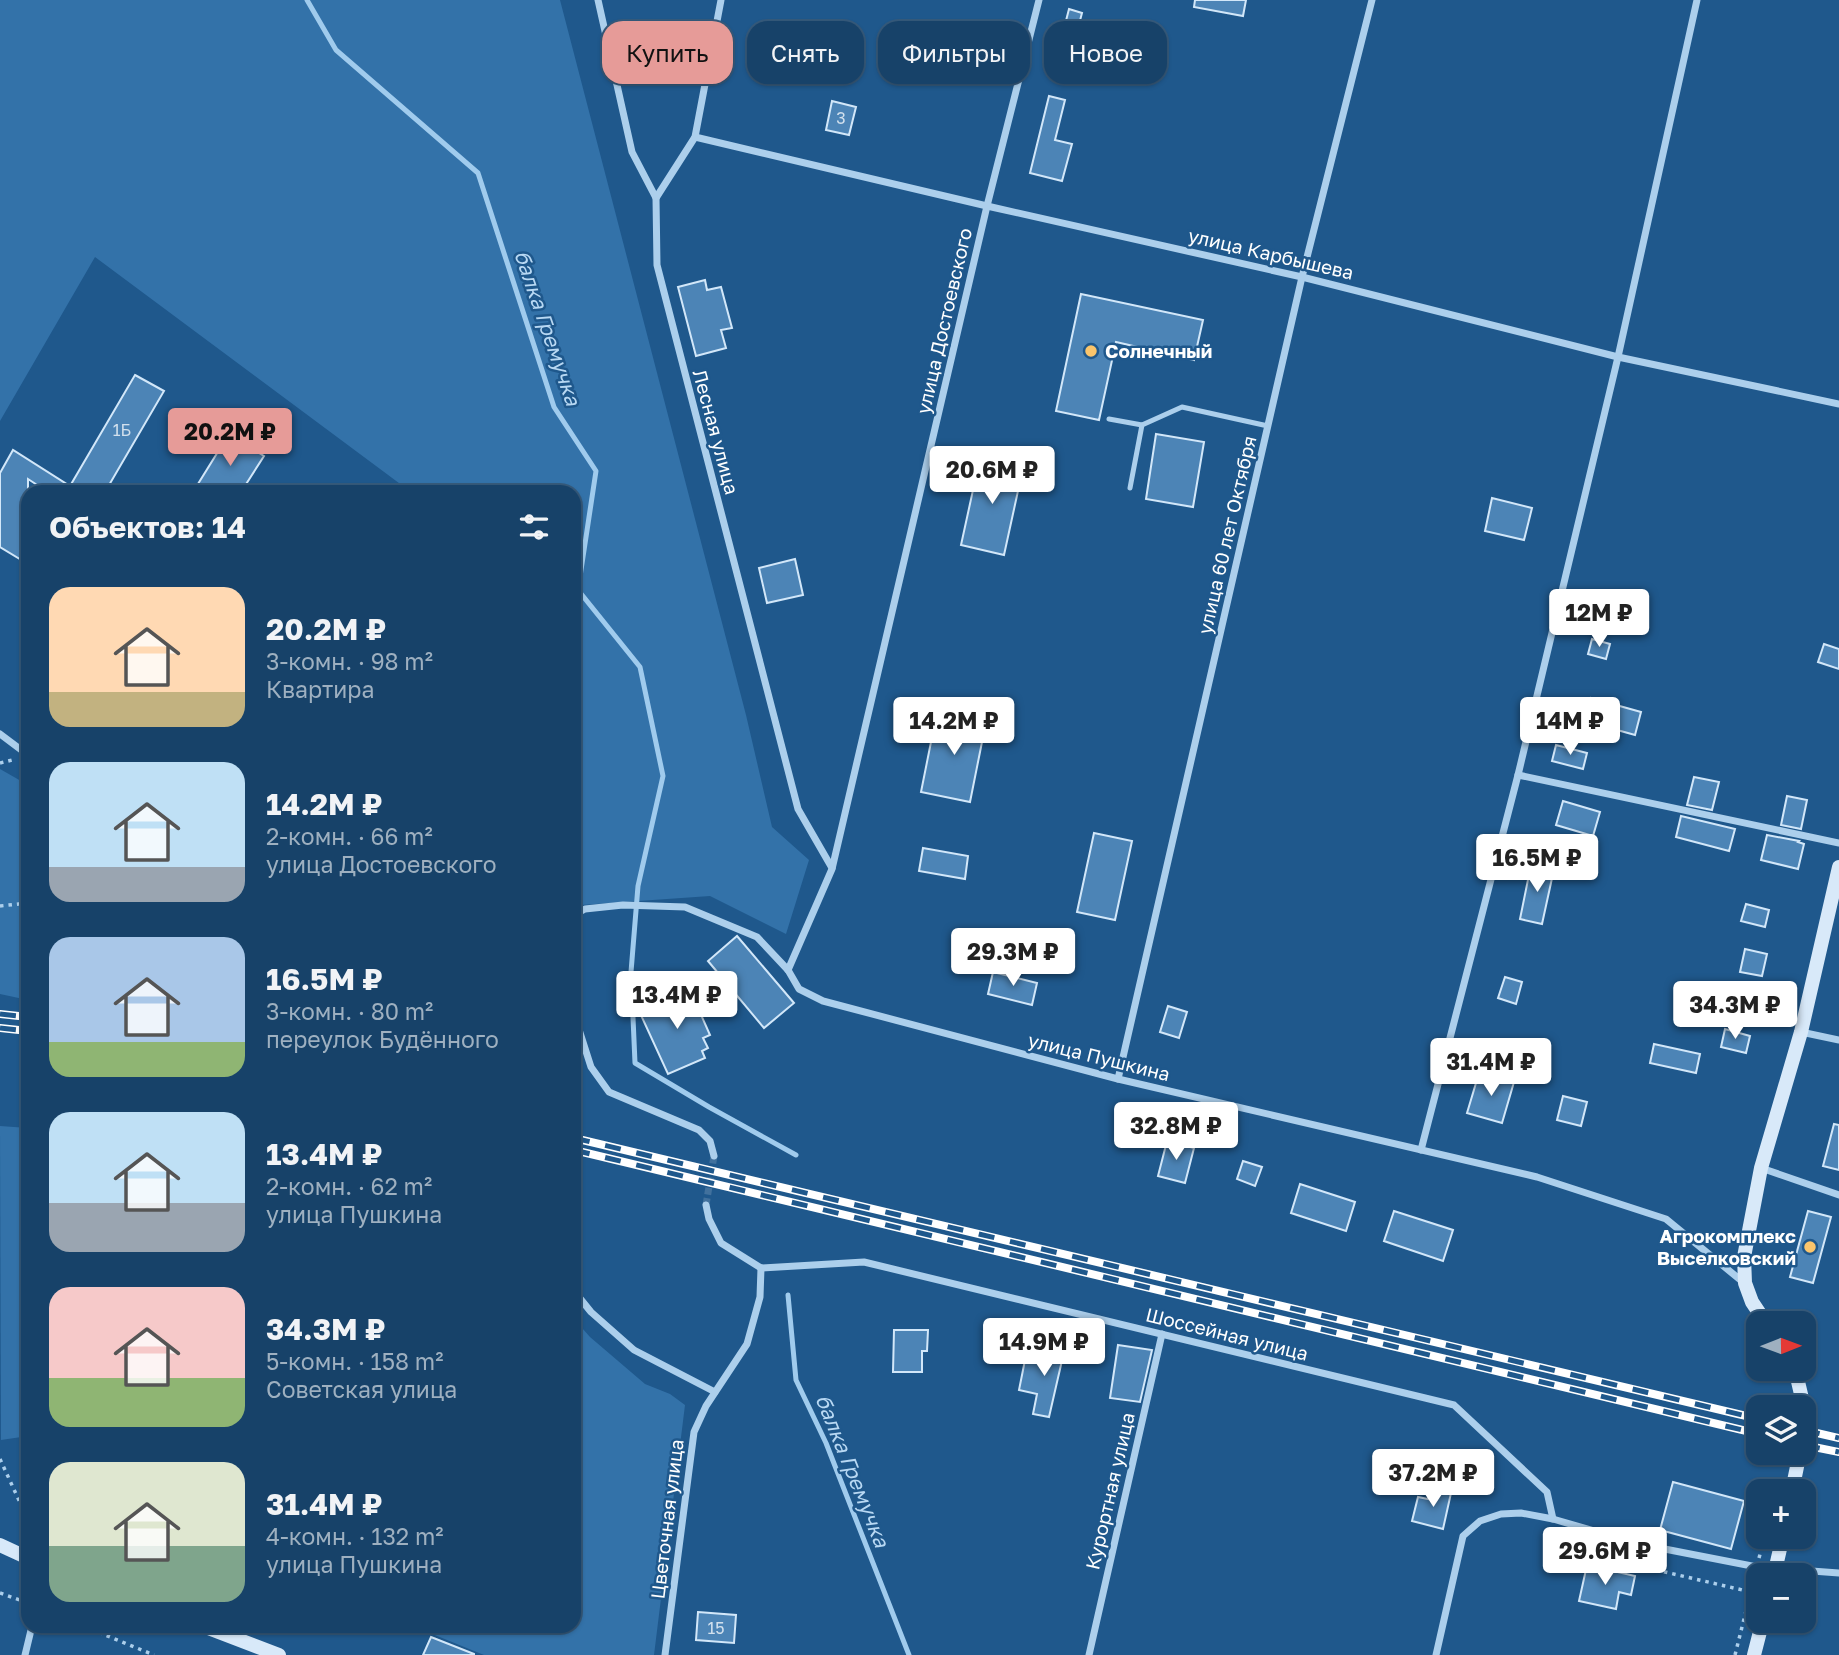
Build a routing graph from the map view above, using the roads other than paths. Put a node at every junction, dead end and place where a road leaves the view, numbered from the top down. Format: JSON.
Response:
{"nodes":[{"id":1,"x":598,"y":0,"type":"edge"},
{"id":2,"x":721,"y":0,"type":"edge"},
{"id":3,"x":1039,"y":0,"type":"edge"},
{"id":4,"x":1372,"y":0,"type":"edge"},
{"id":5,"x":1697,"y":0,"type":"edge"},
{"id":6,"x":695,"y":137,"type":"junction"},
{"id":7,"x":656,"y":198,"type":"junction"},
{"id":8,"x":986,"y":206,"type":"junction"},
{"id":9,"x":1302,"y":277,"type":"junction"},
{"id":10,"x":1618,"y":357,"type":"junction"},
{"id":11,"x":1839,"y":404,"type":"edge"},
{"id":12,"x":1109,"y":419,"type":"dead end"},
{"id":13,"x":1142,"y":425,"type":"junction"},
{"id":14,"x":1268,"y":426,"type":"junction"},
{"id":15,"x":1130,"y":488,"type":"dead end"},
{"id":16,"x":0,"y":734,"type":"edge"},
{"id":17,"x":21,"y":750,"type":"edge"},
{"id":18,"x":1518,"y":775,"type":"junction"},
{"id":19,"x":1839,"y":843,"type":"edge"},
{"id":20,"x":1839,"y":867,"type":"edge"},
{"id":21,"x":832,"y":869,"type":"junction"},
{"id":22,"x":581,"y":911,"type":"edge"},
{"id":23,"x":788,"y":970,"type":"junction"},
{"id":24,"x":1801,"y":1032,"type":"junction"},
{"id":25,"x":581,"y":1035,"type":"edge"},
{"id":26,"x":1839,"y":1040,"type":"edge"},
{"id":27,"x":1118,"y":1079,"type":"junction"},
{"id":28,"x":1421,"y":1150,"type":"junction"},
{"id":29,"x":714,"y":1156,"type":"tunnel mouth"},
{"id":30,"x":1762,"y":1168,"type":"junction"},
{"id":31,"x":1839,"y":1195,"type":"edge"},
{"id":32,"x":706,"y":1205,"type":"tunnel mouth"},
{"id":33,"x":761,"y":1268,"type":"junction"},
{"id":34,"x":1745,"y":1283,"type":"junction"},
{"id":35,"x":581,"y":1300,"type":"edge"},
{"id":36,"x":1758,"y":1311,"type":"edge"},
{"id":37,"x":1162,"y":1334,"type":"junction"},
{"id":38,"x":715,"y":1392,"type":"junction"},
{"id":39,"x":1553,"y":1519,"type":"junction"},
{"id":40,"x":0,"y":1545,"type":"edge"},
{"id":41,"x":21,"y":1555,"type":"edge"},
{"id":42,"x":1746,"y":1565,"type":"edge"},
{"id":43,"x":1816,"y":1573,"type":"edge"},
{"id":44,"x":1839,"y":1573,"type":"edge"},
{"id":45,"x":30,"y":1633,"type":"edge"},
{"id":46,"x":221,"y":1633,"type":"edge"},
{"id":47,"x":1760,"y":1633,"type":"edge"},
{"id":48,"x":25,"y":1655,"type":"edge"},
{"id":49,"x":279,"y":1655,"type":"edge"},
{"id":50,"x":665,"y":1655,"type":"edge"},
{"id":51,"x":1089,"y":1655,"type":"edge"},
{"id":52,"x":1436,"y":1655,"type":"edge"},
{"id":53,"x":1754,"y":1655,"type":"edge"}],
"edges":[{"from":1,"to":7,"type":"street"},
{"from":2,"to":6,"type":"street"},
{"from":3,"to":8,"type":"street","name":"улица Достоевского"},
{"from":4,"to":9,"type":"street","name":"улица 60 лет Октября"},
{"from":5,"to":10,"type":"street"},
{"from":6,"to":7,"type":"street"},
{"from":6,"to":8,"type":"street","name":"улица Карбышева"},
{"from":7,"to":21,"type":"street","name":"Лесная улица"},
{"from":8,"to":9,"type":"street","name":"улица Карбышева"},
{"from":8,"to":21,"type":"street","name":"улица Достоевского"},
{"from":9,"to":10,"type":"street","name":"улица Карбышева"},
{"from":9,"to":14,"type":"street","name":"улица 60 лет Октября"},
{"from":10,"to":11,"type":"street","name":"улица Карбышева"},
{"from":10,"to":18,"type":"street"},
{"from":12,"to":13,"type":"lane"},
{"from":13,"to":14,"type":"lane"},
{"from":13,"to":15,"type":"lane"},
{"from":14,"to":27,"type":"street","name":"улица 60 лет Октября"},
{"from":16,"to":17,"type":"street"},
{"from":18,"to":19,"type":"street"},
{"from":18,"to":28,"type":"street"},
{"from":20,"to":24,"type":"street"},
{"from":21,"to":23,"type":"street","name":"улица Достоевского"},
{"from":22,"to":23,"type":"street","name":"улица Пушкина"},
{"from":23,"to":27,"type":"street","name":"улица Пушкина"},
{"from":24,"to":26,"type":"street"},
{"from":24,"to":30,"type":"street"},
{"from":25,"to":29,"type":"street"},
{"from":27,"to":28,"type":"street","name":"улица Пушкина"},
{"from":28,"to":34,"type":"street","name":"улица Пушкина"},
{"from":30,"to":31,"type":"street"},
{"from":30,"to":34,"type":"street"},
{"from":32,"to":33,"type":"street"},
{"from":33,"to":37,"type":"street","name":"Шоссейная улица"},
{"from":33,"to":38,"type":"street","name":"Цветочная улица"},
{"from":34,"to":36,"type":"street"},
{"from":35,"to":38,"type":"street"},
{"from":37,"to":39,"type":"street","name":"Шоссейная улица"},
{"from":37,"to":51,"type":"street","name":"Курортная улица"},
{"from":38,"to":50,"type":"street","name":"Цветочная улица"},
{"from":39,"to":42,"type":"street"},
{"from":39,"to":52,"type":"street"},
{"from":40,"to":41,"type":"street"},
{"from":43,"to":44,"type":"street"},
{"from":45,"to":48,"type":"street"},
{"from":46,"to":49,"type":"street"},
{"from":47,"to":53,"type":"street"}]}
